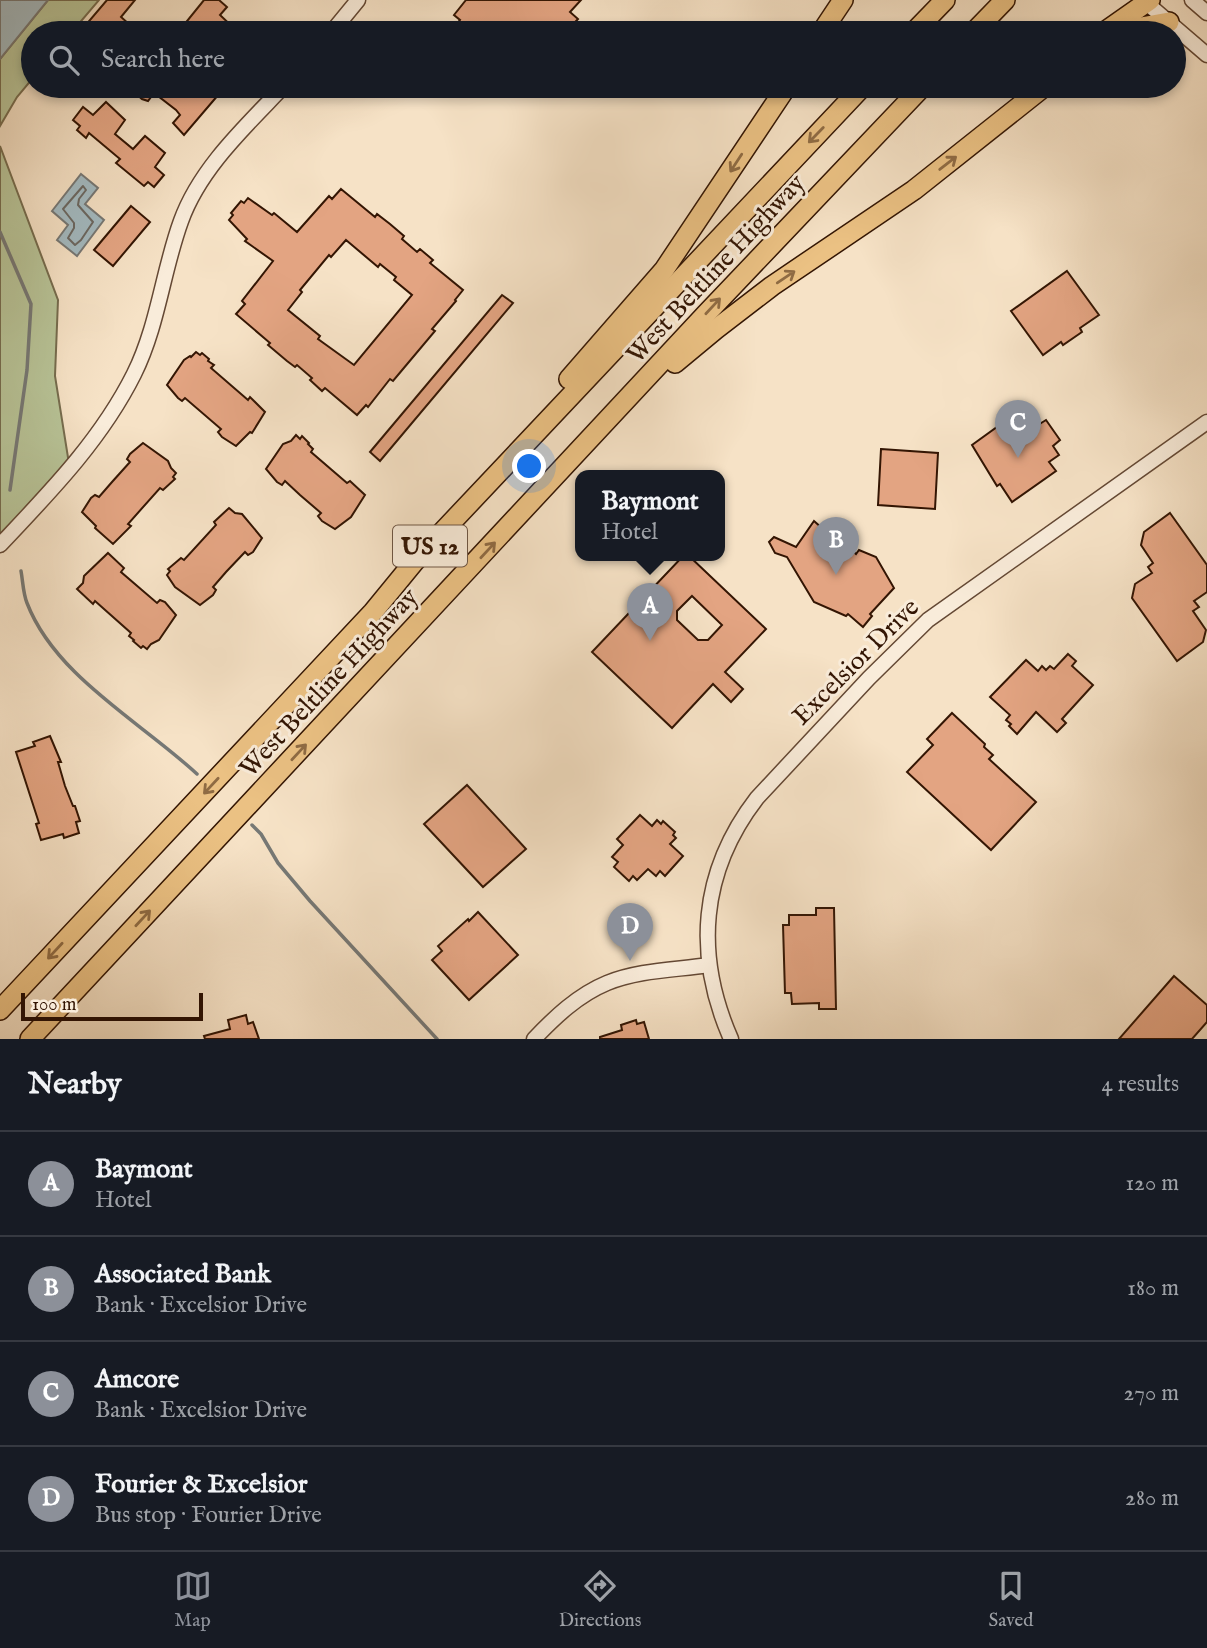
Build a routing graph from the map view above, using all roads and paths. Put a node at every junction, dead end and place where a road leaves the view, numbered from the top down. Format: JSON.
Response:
{"nodes":[{"id":1,"x":358,"y":0,"type":"edge"},
{"id":2,"x":843,"y":0,"type":"edge"},
{"id":3,"x":945,"y":0,"type":"edge"},
{"id":4,"x":1005,"y":0,"type":"edge"},
{"id":5,"x":1192,"y":0,"type":"edge"},
{"id":6,"x":1146,"y":1,"type":"edge"},
{"id":7,"x":1207,"y":13,"type":"edge"},
{"id":8,"x":341,"y":21,"type":"edge"},
{"id":9,"x":829,"y":21,"type":"edge"},
{"id":10,"x":925,"y":21,"type":"edge"},
{"id":11,"x":985,"y":21,"type":"edge"},
{"id":12,"x":1119,"y":21,"type":"edge"},
{"id":13,"x":1167,"y":21,"type":"edge"},
{"id":14,"x":1186,"y":37,"type":"edge"},
{"id":15,"x":1207,"y":55,"type":"edge"},
{"id":16,"x":273,"y":98,"type":"edge"},
{"id":17,"x":779,"y":98,"type":"edge"},
{"id":18,"x":852,"y":98,"type":"edge"},
{"id":19,"x":912,"y":98,"type":"edge"},
{"id":20,"x":1030,"y":98,"type":"edge"},
{"id":21,"x":1207,"y":422,"type":"edge"},
{"id":22,"x":534,"y":500,"type":"junction"},
{"id":23,"x":0,"y":545,"type":"edge"},
{"id":24,"x":414,"y":562,"type":"junction"},
{"id":25,"x":709,"y":965,"type":"junction"},
{"id":26,"x":0,"y":1010,"type":"edge"},
{"id":27,"x":30,"y":1039,"type":"edge"},
{"id":28,"x":534,"y":1039,"type":"edge"},
{"id":29,"x":731,"y":1039,"type":"edge"}],
"edges":[{"from":1,"to":8,"type":"street"},
{"from":2,"to":9,"type":"highway"},
{"from":3,"to":10,"type":"highway"},
{"from":4,"to":11,"type":"highway"},
{"from":5,"to":7,"type":"street"},
{"from":6,"to":12,"type":"highway"},
{"from":6,"to":13,"type":"street"},
{"from":14,"to":15,"type":"street"},
{"from":16,"to":23,"type":"street"},
{"from":17,"to":24,"type":"highway","one_way":true},
{"from":18,"to":24,"type":"highway","name":"West Beltline Highway","number":"US 12","one_way":true},
{"from":22,"to":19,"type":"highway","name":"West Beltline Highway","number":"US 12","one_way":true},
{"from":22,"to":20,"type":"highway","one_way":true},
{"from":21,"to":25,"type":"street","name":"Excelsior Drive"},
{"from":27,"to":22,"type":"highway","name":"West Beltline Highway","number":"US 12","one_way":true},
{"from":24,"to":26,"type":"highway","name":"West Beltline Highway","number":"US 12","one_way":true},
{"from":25,"to":28,"type":"street"},
{"from":25,"to":29,"type":"street","name":"Excelsior Drive"}]}
